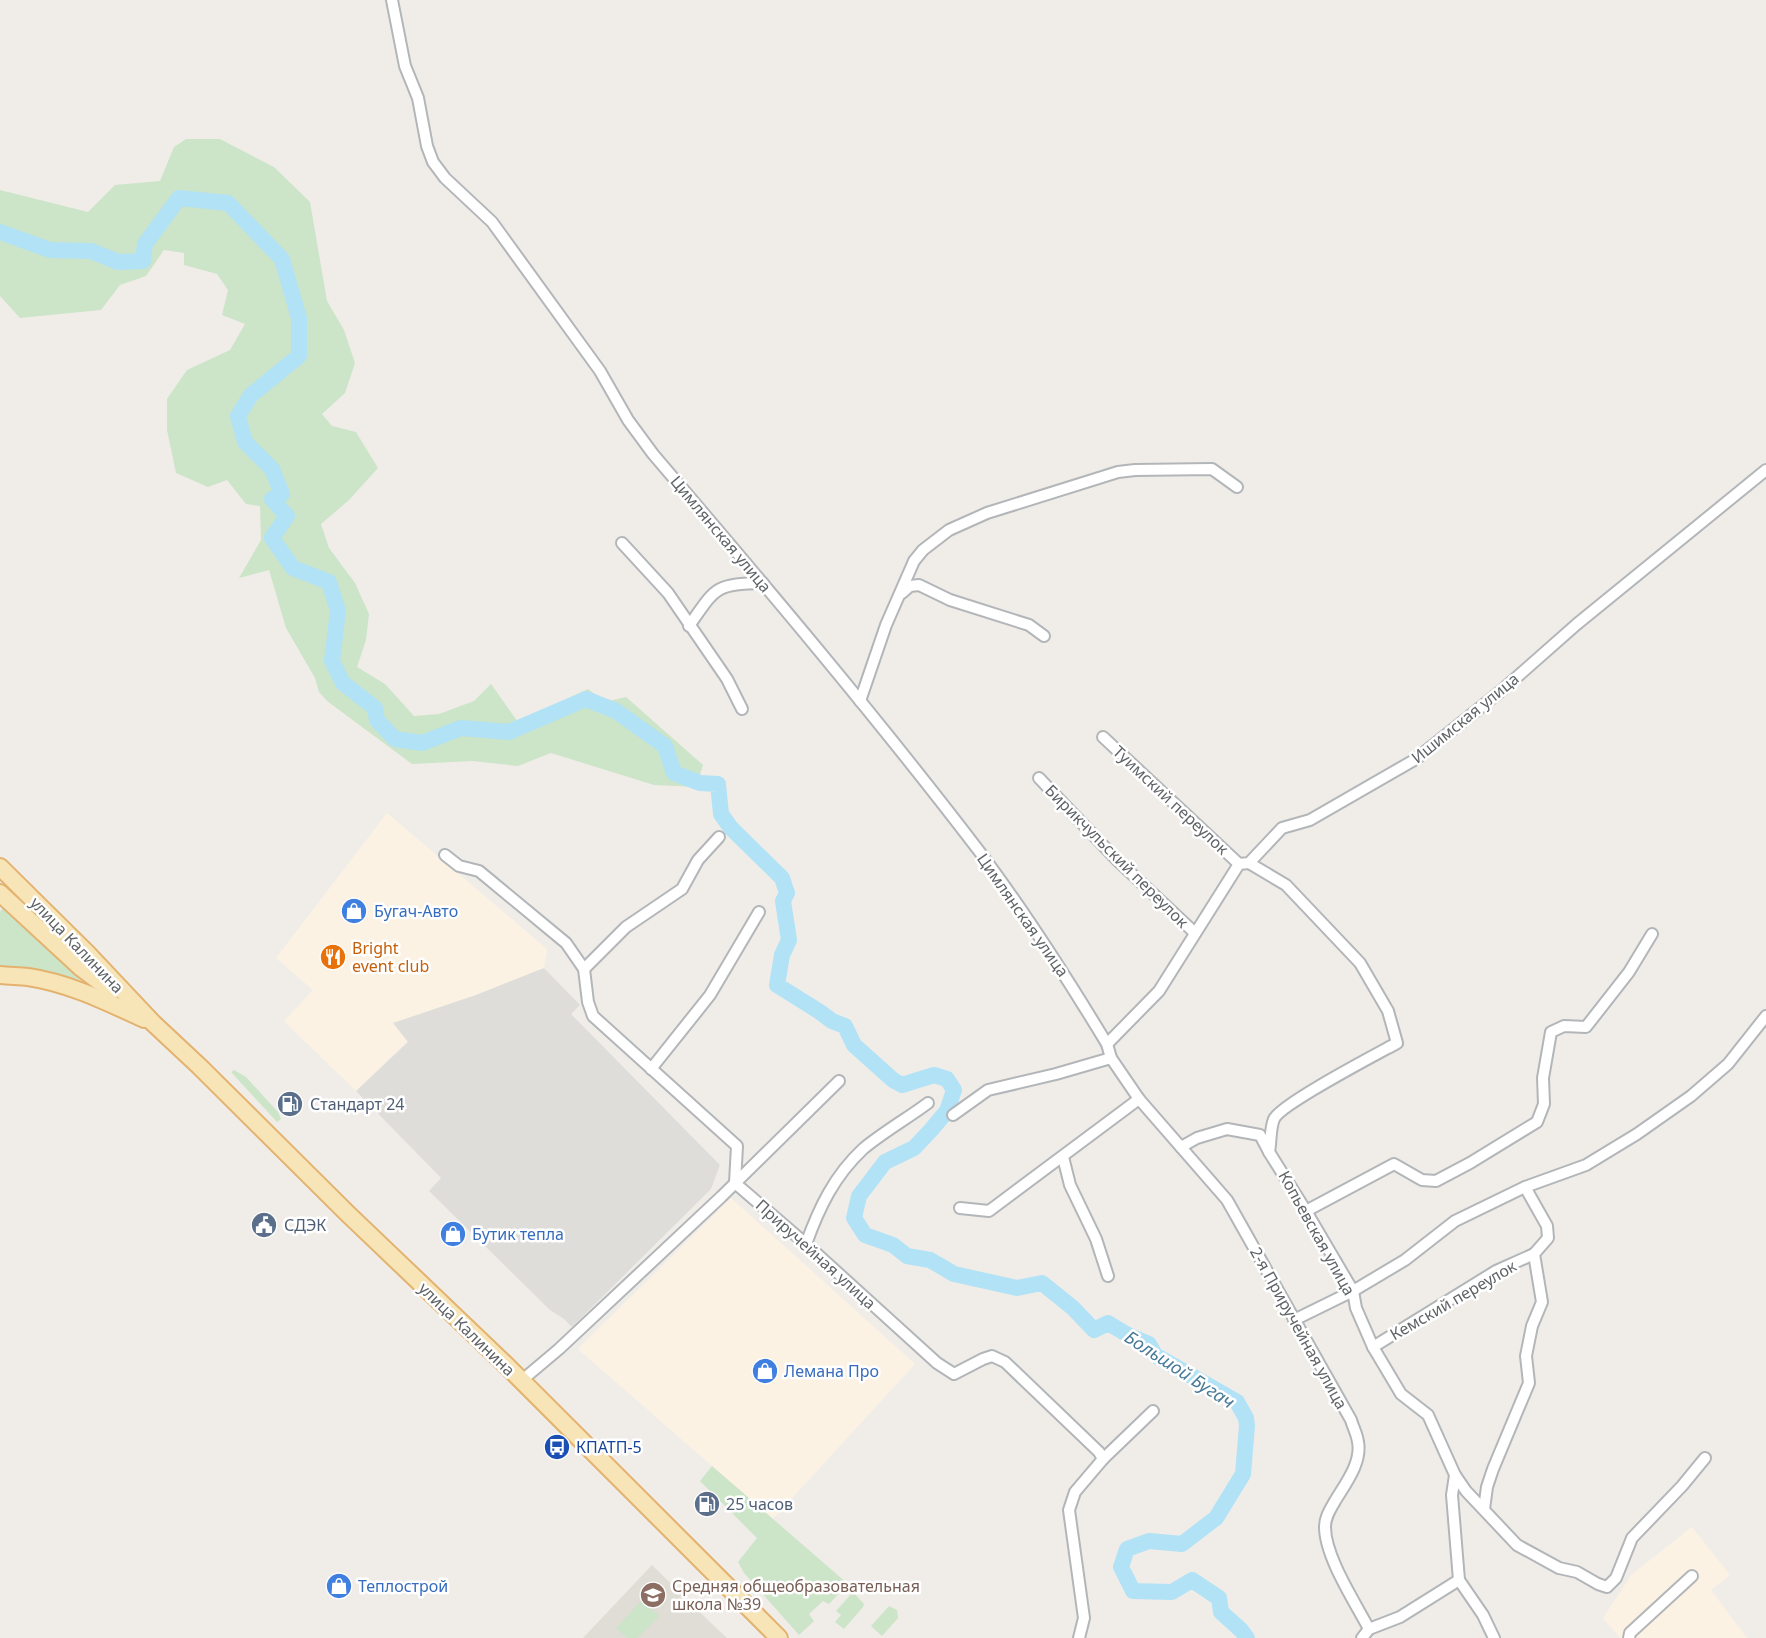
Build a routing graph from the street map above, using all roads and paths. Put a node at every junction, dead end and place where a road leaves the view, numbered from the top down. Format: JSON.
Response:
{"nodes":[{"id":1,"x":392,"y":0,"type":"edge"},
{"id":2,"x":1766,"y":470,"type":"edge"},
{"id":3,"x":1238,"y":487,"type":"dead end"},
{"id":4,"x":622,"y":543,"type":"dead end"},
{"id":5,"x":763,"y":583,"type":"junction"},
{"id":6,"x":898,"y":597,"type":"junction"},
{"id":7,"x":689,"y":626,"type":"junction"},
{"id":8,"x":1044,"y":636,"type":"dead end"},
{"id":9,"x":860,"y":701,"type":"junction"},
{"id":10,"x":742,"y":709,"type":"dead end"},
{"id":11,"x":1103,"y":737,"type":"dead end"},
{"id":12,"x":1039,"y":778,"type":"dead end"},
{"id":13,"x":719,"y":837,"type":"dead end"},
{"id":14,"x":446,"y":855,"type":"dead end"},
{"id":15,"x":1244,"y":863,"type":"junction"},
{"id":16,"x":1,"y":871,"type":"edge"},
{"id":17,"x":0,"y":893,"type":"edge"},
{"id":18,"x":759,"y":912,"type":"dead end"},
{"id":19,"x":1195,"y":933,"type":"junction"},
{"id":20,"x":1652,"y":934,"type":"dead end"},
{"id":21,"x":584,"y":969,"type":"junction"},
{"id":22,"x":0,"y":975,"type":"edge"},
{"id":23,"x":1766,"y":1016,"type":"edge"},
{"id":24,"x":153,"y":1023,"type":"junction"},
{"id":25,"x":1107,"y":1044,"type":"junction"},
{"id":26,"x":1111,"y":1058,"type":"junction"},
{"id":27,"x":651,"y":1069,"type":"junction"},
{"id":28,"x":839,"y":1081,"type":"dead end"},
{"id":29,"x":1139,"y":1099,"type":"junction"},
{"id":30,"x":928,"y":1103,"type":"dead end"},
{"id":31,"x":953,"y":1115,"type":"dead end"},
{"id":32,"x":1181,"y":1147,"type":"junction"},
{"id":33,"x":1269,"y":1152,"type":"junction"},
{"id":34,"x":1063,"y":1157,"type":"junction"},
{"id":35,"x":735,"y":1183,"type":"junction"},
{"id":36,"x":1525,"y":1187,"type":"junction"},
{"id":37,"x":960,"y":1208,"type":"dead end"},
{"id":38,"x":1306,"y":1211,"type":"junction"},
{"id":39,"x":806,"y":1244,"type":"junction"},
{"id":40,"x":1534,"y":1254,"type":"junction"},
{"id":41,"x":1108,"y":1276,"type":"dead end"},
{"id":42,"x":1353,"y":1291,"type":"junction"},
{"id":43,"x":1294,"y":1320,"type":"junction"},
{"id":44,"x":1373,"y":1347,"type":"junction"},
{"id":45,"x":521,"y":1381,"type":"junction"},
{"id":46,"x":1153,"y":1411,"type":"dead end"},
{"id":47,"x":1705,"y":1458,"type":"dead end"},
{"id":48,"x":1103,"y":1459,"type":"junction"},
{"id":49,"x":1455,"y":1474,"type":"junction"},
{"id":50,"x":1484,"y":1509,"type":"junction"},
{"id":51,"x":1692,"y":1576,"type":"dead end"},
{"id":52,"x":1459,"y":1580,"type":"junction"},
{"id":53,"x":1366,"y":1634,"type":"edge"},
{"id":54,"x":778,"y":1638,"type":"edge"},
{"id":55,"x":1079,"y":1638,"type":"edge"},
{"id":56,"x":1494,"y":1638,"type":"edge"},
{"id":57,"x":1629,"y":1638,"type":"edge"}],
"edges":[{"from":1,"to":5,"type":"street","name":"Цимлянская улица"},
{"from":2,"to":15,"type":"street","name":"Ишимская улица"},
{"from":3,"to":6,"type":"street"},
{"from":4,"to":7,"type":"street"},
{"from":5,"to":7,"type":"street"},
{"from":5,"to":9,"type":"street","name":"Цимлянская улица"},
{"from":6,"to":8,"type":"street"},
{"from":6,"to":9,"type":"street"},
{"from":7,"to":10,"type":"street"},
{"from":9,"to":25,"type":"street","name":"Цимлянская улица"},
{"from":11,"to":15,"type":"street","name":"Туимский переулок"},
{"from":12,"to":19,"type":"street","name":"Бирикчульский переулок"},
{"from":13,"to":21,"type":"street"},
{"from":14,"to":21,"type":"street"},
{"from":15,"to":19,"type":"street","name":"Ишимская улица"},
{"from":15,"to":33,"type":"street","name":"Туимский переулок"},
{"from":16,"to":24,"type":"main road","name":"улица Калинина"},
{"from":17,"to":24,"type":"main road","name":"улица Калинина"},
{"from":18,"to":27,"type":"street"},
{"from":19,"to":25,"type":"street","name":"Ишимская улица"},
{"from":20,"to":38,"type":"street"},
{"from":21,"to":27,"type":"street"},
{"from":22,"to":24,"type":"main road"},
{"from":23,"to":36,"type":"street"},
{"from":24,"to":45,"type":"main road","name":"улица Калинина"},
{"from":25,"to":26,"type":"street","name":"2-я Приручейная улица"},
{"from":26,"to":29,"type":"street","name":"2-я Приручейная улица"},
{"from":26,"to":31,"type":"street"},
{"from":27,"to":35,"type":"street"},
{"from":28,"to":35,"type":"street"},
{"from":29,"to":32,"type":"street","name":"2-я Приручейная улица"},
{"from":29,"to":34,"type":"street"},
{"from":30,"to":39,"type":"street"},
{"from":32,"to":33,"type":"street","name":"Копьевская улица"},
{"from":32,"to":43,"type":"street","name":"2-я Приручейная улица"},
{"from":33,"to":38,"type":"street","name":"Копьевская улица"},
{"from":34,"to":37,"type":"street"},
{"from":34,"to":41,"type":"street"},
{"from":35,"to":39,"type":"street","name":"Приручейная улица"},
{"from":35,"to":45,"type":"street"},
{"from":36,"to":40,"type":"street"},
{"from":36,"to":42,"type":"street"},
{"from":38,"to":42,"type":"street","name":"Копьевская улица"},
{"from":39,"to":48,"type":"street","name":"Приручейная улица"},
{"from":40,"to":44,"type":"street","name":"Кемский переулок"},
{"from":40,"to":50,"type":"street"},
{"from":42,"to":43,"type":"street"},
{"from":42,"to":44,"type":"street","name":"Копьевская улица"},
{"from":43,"to":53,"type":"street","name":"2-я Приручейная улица"},
{"from":44,"to":49,"type":"street","name":"Копьевская улица"},
{"from":45,"to":54,"type":"main road","name":"улица Калинина"},
{"from":46,"to":48,"type":"street"},
{"from":47,"to":50,"type":"street"},
{"from":48,"to":55,"type":"street"},
{"from":49,"to":50,"type":"street"},
{"from":49,"to":52,"type":"street","name":"Копьевская улица"},
{"from":51,"to":57,"type":"street"},
{"from":52,"to":53,"type":"street"},
{"from":52,"to":56,"type":"street"}]}
